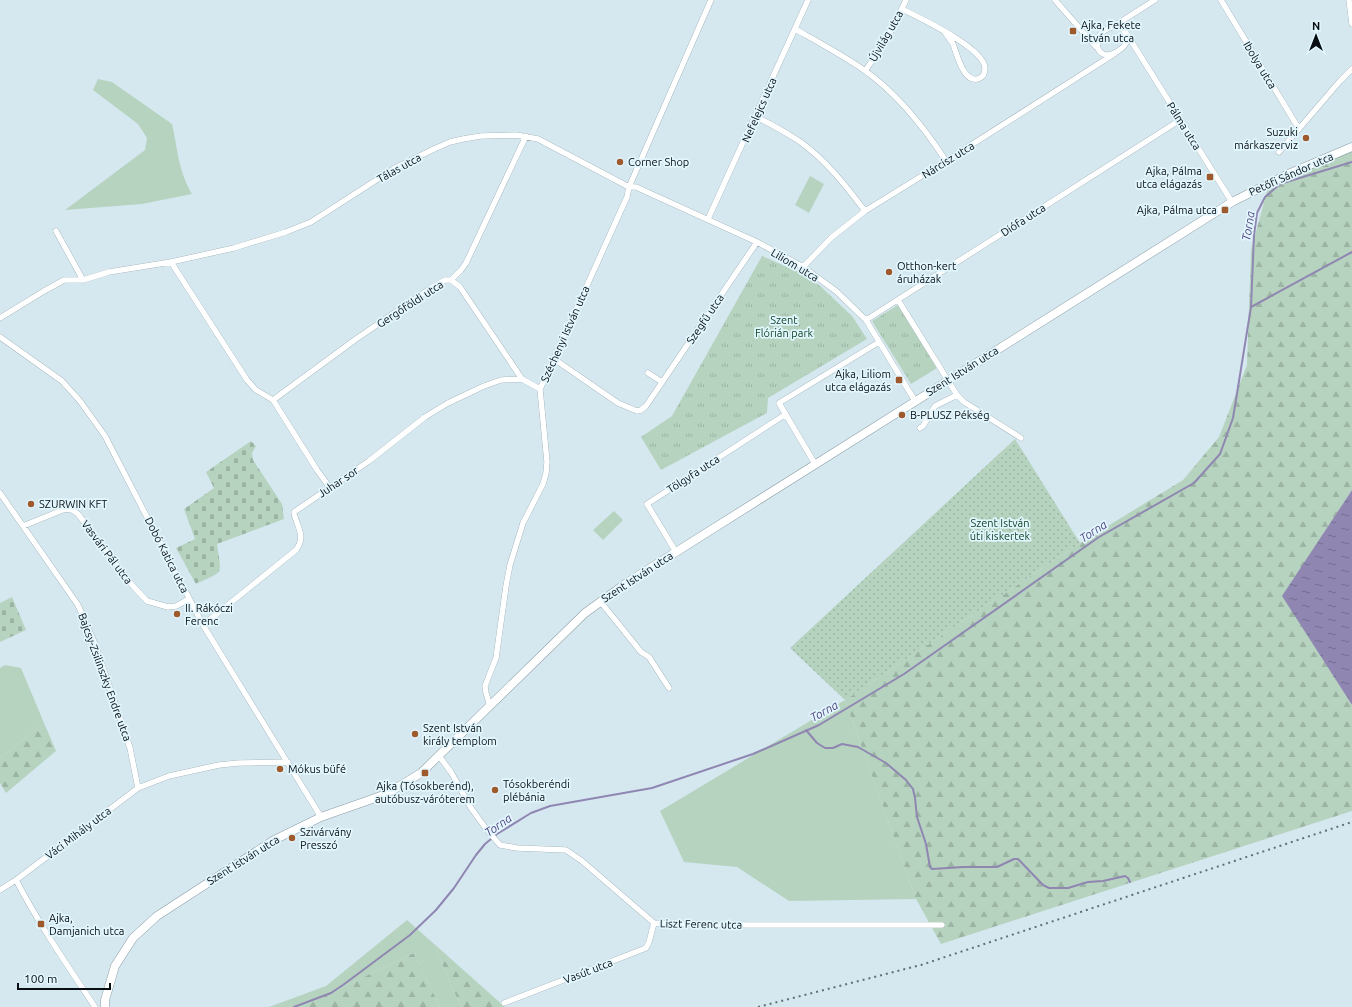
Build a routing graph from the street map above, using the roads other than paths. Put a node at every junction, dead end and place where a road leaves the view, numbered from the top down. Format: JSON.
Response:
{"nodes":[{"id":1,"x":712,"y":0,"type":"edge"},
{"id":2,"x":808,"y":0,"type":"edge"},
{"id":3,"x":906,"y":0,"type":"edge"},
{"id":4,"x":1055,"y":0,"type":"edge"},
{"id":5,"x":1155,"y":0,"type":"edge"},
{"id":6,"x":1221,"y":0,"type":"edge"},
{"id":7,"x":1349,"y":0,"type":"edge"},
{"id":8,"x":1351,"y":6,"type":"edge"},
{"id":9,"x":902,"y":9,"type":"junction"},
{"id":10,"x":1128,"y":17,"type":"junction"},
{"id":11,"x":1352,"y":24,"type":"edge"},
{"id":12,"x":1112,"y":27,"type":"junction"},
{"id":13,"x":1122,"y":28,"type":"junction"},
{"id":14,"x":795,"y":29,"type":"junction"},
{"id":15,"x":944,"y":31,"type":"junction"},
{"id":16,"x":1128,"y":36,"type":"junction"},
{"id":17,"x":1088,"y":37,"type":"junction"},
{"id":18,"x":1097,"y":39,"type":"junction"},
{"id":19,"x":1097,"y":47,"type":"junction"},
{"id":20,"x":1124,"y":47,"type":"junction"},
{"id":21,"x":1136,"y":49,"type":"junction"},
{"id":22,"x":1104,"y":54,"type":"junction"},
{"id":23,"x":1114,"y":54,"type":"junction"},
{"id":24,"x":1101,"y":62,"type":"junction"},
{"id":25,"x":1352,"y":69,"type":"edge"},
{"id":26,"x":865,"y":71,"type":"junction"},
{"id":27,"x":756,"y":117,"type":"junction"},
{"id":28,"x":1180,"y":120,"type":"junction"},
{"id":29,"x":1299,"y":129,"type":"junction"},
{"id":30,"x":526,"y":136,"type":"junction"},
{"id":31,"x":1352,"y":147,"type":"edge"},
{"id":32,"x":1279,"y":152,"type":"dead end"},
{"id":33,"x":946,"y":161,"type":"junction"},
{"id":34,"x":629,"y":187,"type":"junction"},
{"id":35,"x":1232,"y":202,"type":"junction"},
{"id":36,"x":865,"y":211,"type":"junction"},
{"id":37,"x":708,"y":219,"type":"junction"},
{"id":38,"x":56,"y":231,"type":"dead end"},
{"id":39,"x":757,"y":242,"type":"junction"},
{"id":40,"x":171,"y":262,"type":"junction"},
{"id":41,"x":803,"y":267,"type":"junction"},
{"id":42,"x":83,"y":280,"type":"junction"},
{"id":43,"x":451,"y":280,"type":"junction"},
{"id":44,"x":898,"y":300,"type":"junction"},
{"id":45,"x":0,"y":318,"type":"edge"},
{"id":46,"x":866,"y":320,"type":"junction"},
{"id":47,"x":0,"y":337,"type":"edge"},
{"id":48,"x":879,"y":342,"type":"junction"},
{"id":49,"x":552,"y":360,"type":"junction"},
{"id":50,"x":648,"y":373,"type":"dead end"},
{"id":51,"x":522,"y":379,"type":"junction"},
{"id":52,"x":947,"y":380,"type":"junction"},
{"id":53,"x":662,"y":382,"type":"junction"},
{"id":54,"x":540,"y":389,"type":"junction"},
{"id":55,"x":957,"y":395,"type":"junction"},
{"id":56,"x":274,"y":400,"type":"junction"},
{"id":57,"x":915,"y":401,"type":"junction"},
{"id":58,"x":786,"y":414,"type":"junction"},
{"id":59,"x":920,"y":428,"type":"dead end"},
{"id":60,"x":1021,"y":438,"type":"dead end"},
{"id":61,"x":815,"y":464,"type":"junction"},
{"id":62,"x":330,"y":488,"type":"junction"},
{"id":63,"x":0,"y":493,"type":"edge"},
{"id":64,"x":23,"y":526,"type":"junction"},
{"id":65,"x":676,"y":552,"type":"junction"},
{"id":66,"x":189,"y":599,"type":"junction"},
{"id":67,"x":600,"y":601,"type":"junction"},
{"id":68,"x":203,"y":625,"type":"junction"},
{"id":69,"x":669,"y":688,"type":"dead end"},
{"id":70,"x":490,"y":706,"type":"junction"},
{"id":71,"x":439,"y":756,"type":"junction"},
{"id":72,"x":288,"y":762,"type":"junction"},
{"id":73,"x":138,"y":788,"type":"junction"},
{"id":74,"x":321,"y":817,"type":"junction"},
{"id":75,"x":16,"y":880,"type":"junction"},
{"id":76,"x":0,"y":890,"type":"edge"},
{"id":77,"x":654,"y":923,"type":"junction"},
{"id":78,"x":942,"y":925,"type":"dead end"},
{"id":79,"x":504,"y":1003,"type":"dead end"},
{"id":80,"x":94,"y":1007,"type":"edge"},
{"id":81,"x":105,"y":1007,"type":"edge"}],
"edges":[{"from":1,"to":34,"type":"street","name":"Széchenyi István utca"},
{"from":2,"to":14,"type":"street","name":"Nefelejcs utca"},
{"from":3,"to":9,"type":"street","name":"Újvilág utca"},
{"from":4,"to":17,"type":"street"},
{"from":5,"to":10,"type":"street"},
{"from":6,"to":29,"type":"street","name":"Ibolya utca"},
{"from":7,"to":8,"type":"street"},
{"from":8,"to":11,"type":"street"},
{"from":9,"to":15,"type":"street"},
{"from":9,"to":26,"type":"street","name":"Újvilág utca"},
{"from":10,"to":12,"type":"street"},
{"from":10,"to":13,"type":"street"},
{"from":12,"to":13,"type":"street"},
{"from":12,"to":18,"type":"street"},
{"from":13,"to":16,"type":"street","name":"Pálma utca"},
{"from":14,"to":26,"type":"street"},
{"from":14,"to":27,"type":"street","name":"Nefelejcs utca"},
{"from":15,"to":15,"type":"street"},
{"from":16,"to":20,"type":"street"},
{"from":16,"to":21,"type":"street","name":"Pálma utca"},
{"from":17,"to":18,"type":"street"},
{"from":17,"to":19,"type":"street"},
{"from":18,"to":19,"type":"street"},
{"from":19,"to":22,"type":"street"},
{"from":20,"to":21,"type":"street"},
{"from":20,"to":23,"type":"street"},
{"from":21,"to":28,"type":"street","name":"Pálma utca"},
{"from":22,"to":23,"type":"street"},
{"from":22,"to":24,"type":"street"},
{"from":23,"to":24,"type":"street","name":"Nárcisz utca"},
{"from":24,"to":33,"type":"street","name":"Nárcisz utca"},
{"from":25,"to":29,"type":"street"},
{"from":26,"to":33,"type":"street"},
{"from":27,"to":36,"type":"street"},
{"from":27,"to":37,"type":"street","name":"Nefelejcs utca"},
{"from":28,"to":35,"type":"street","name":"Pálma utca"},
{"from":28,"to":44,"type":"street","name":"Diófa utca"},
{"from":29,"to":32,"type":"street"},
{"from":30,"to":34,"type":"street","name":"Tálas utca"},
{"from":30,"to":40,"type":"street","name":"Tálas utca"},
{"from":30,"to":43,"type":"street"},
{"from":31,"to":35,"type":"main road","name":"Petőfi Sándor utca"},
{"from":33,"to":36,"type":"street","name":"Nárcisz utca"},
{"from":34,"to":37,"type":"street","name":"Liliom utca"},
{"from":34,"to":49,"type":"street","name":"Széchenyi István utca"},
{"from":35,"to":52,"type":"main road","name":"Szent István utca"},
{"from":36,"to":41,"type":"street","name":"Nárcisz utca"},
{"from":37,"to":39,"type":"street","name":"Liliom utca"},
{"from":38,"to":42,"type":"street"},
{"from":39,"to":41,"type":"street","name":"Liliom utca"},
{"from":39,"to":53,"type":"street","name":"Szegfű utca"},
{"from":40,"to":42,"type":"street"},
{"from":40,"to":56,"type":"street"},
{"from":41,"to":46,"type":"street","name":"Liliom utca"},
{"from":42,"to":45,"type":"street"},
{"from":43,"to":51,"type":"street","name":"Gergőföldi utca"},
{"from":43,"to":56,"type":"street","name":"Gergőföldi utca"},
{"from":44,"to":46,"type":"street","name":"Diófa utca"},
{"from":44,"to":52,"type":"street"},
{"from":46,"to":48,"type":"street","name":"Liliom utca"},
{"from":47,"to":66,"type":"street","name":"Dobó Katica utca"},
{"from":48,"to":57,"type":"street","name":"Liliom utca"},
{"from":48,"to":58,"type":"street"},
{"from":49,"to":53,"type":"street","name":"Szegfű utca"},
{"from":49,"to":54,"type":"street","name":"Széchenyi István utca"},
{"from":50,"to":53,"type":"street"},
{"from":51,"to":54,"type":"street","name":"Gergőföldi utca"},
{"from":51,"to":62,"type":"street","name":"Juhar sor"},
{"from":52,"to":55,"type":"street"},
{"from":52,"to":57,"type":"main road","name":"Szent István utca"},
{"from":54,"to":70,"type":"street","name":"Széchenyi István utca"},
{"from":55,"to":59,"type":"street"},
{"from":55,"to":60,"type":"street"},
{"from":56,"to":62,"type":"street"},
{"from":57,"to":61,"type":"main road","name":"Szent István utca"},
{"from":58,"to":61,"type":"street"},
{"from":58,"to":65,"type":"street","name":"Tölgyfa utca"},
{"from":61,"to":65,"type":"main road","name":"Szent István utca"},
{"from":62,"to":68,"type":"street","name":"Juhar sor"},
{"from":63,"to":64,"type":"street","name":"Bajcsy-Zsilinszky Endre utca"},
{"from":64,"to":66,"type":"street","name":"Vasvári Pál utca"},
{"from":64,"to":73,"type":"street","name":"Bajcsy-Zsilinszky Endre utca"},
{"from":65,"to":67,"type":"main road","name":"Szent István utca"},
{"from":66,"to":68,"type":"street","name":"Dobó Katica utca"},
{"from":67,"to":69,"type":"street"},
{"from":67,"to":70,"type":"main road","name":"Szent István utca"},
{"from":68,"to":72,"type":"street","name":"Dobó Katica utca"},
{"from":70,"to":71,"type":"main road","name":"Szent István utca"},
{"from":71,"to":74,"type":"main road","name":"Szent István utca"},
{"from":71,"to":77,"type":"street","name":"Liszt Ferenc utca"},
{"from":72,"to":73,"type":"street","name":"Váci Mihály utca"},
{"from":72,"to":74,"type":"street","name":"Dobó Katica utca"},
{"from":73,"to":75,"type":"street","name":"Váci Mihály utca"},
{"from":74,"to":81,"type":"main road","name":"Szent István utca"},
{"from":75,"to":76,"type":"street","name":"Váci Mihály utca"},
{"from":75,"to":80,"type":"street"},
{"from":77,"to":78,"type":"street","name":"Liszt Ferenc utca"},
{"from":77,"to":79,"type":"street","name":"Vasút utca"}]}
